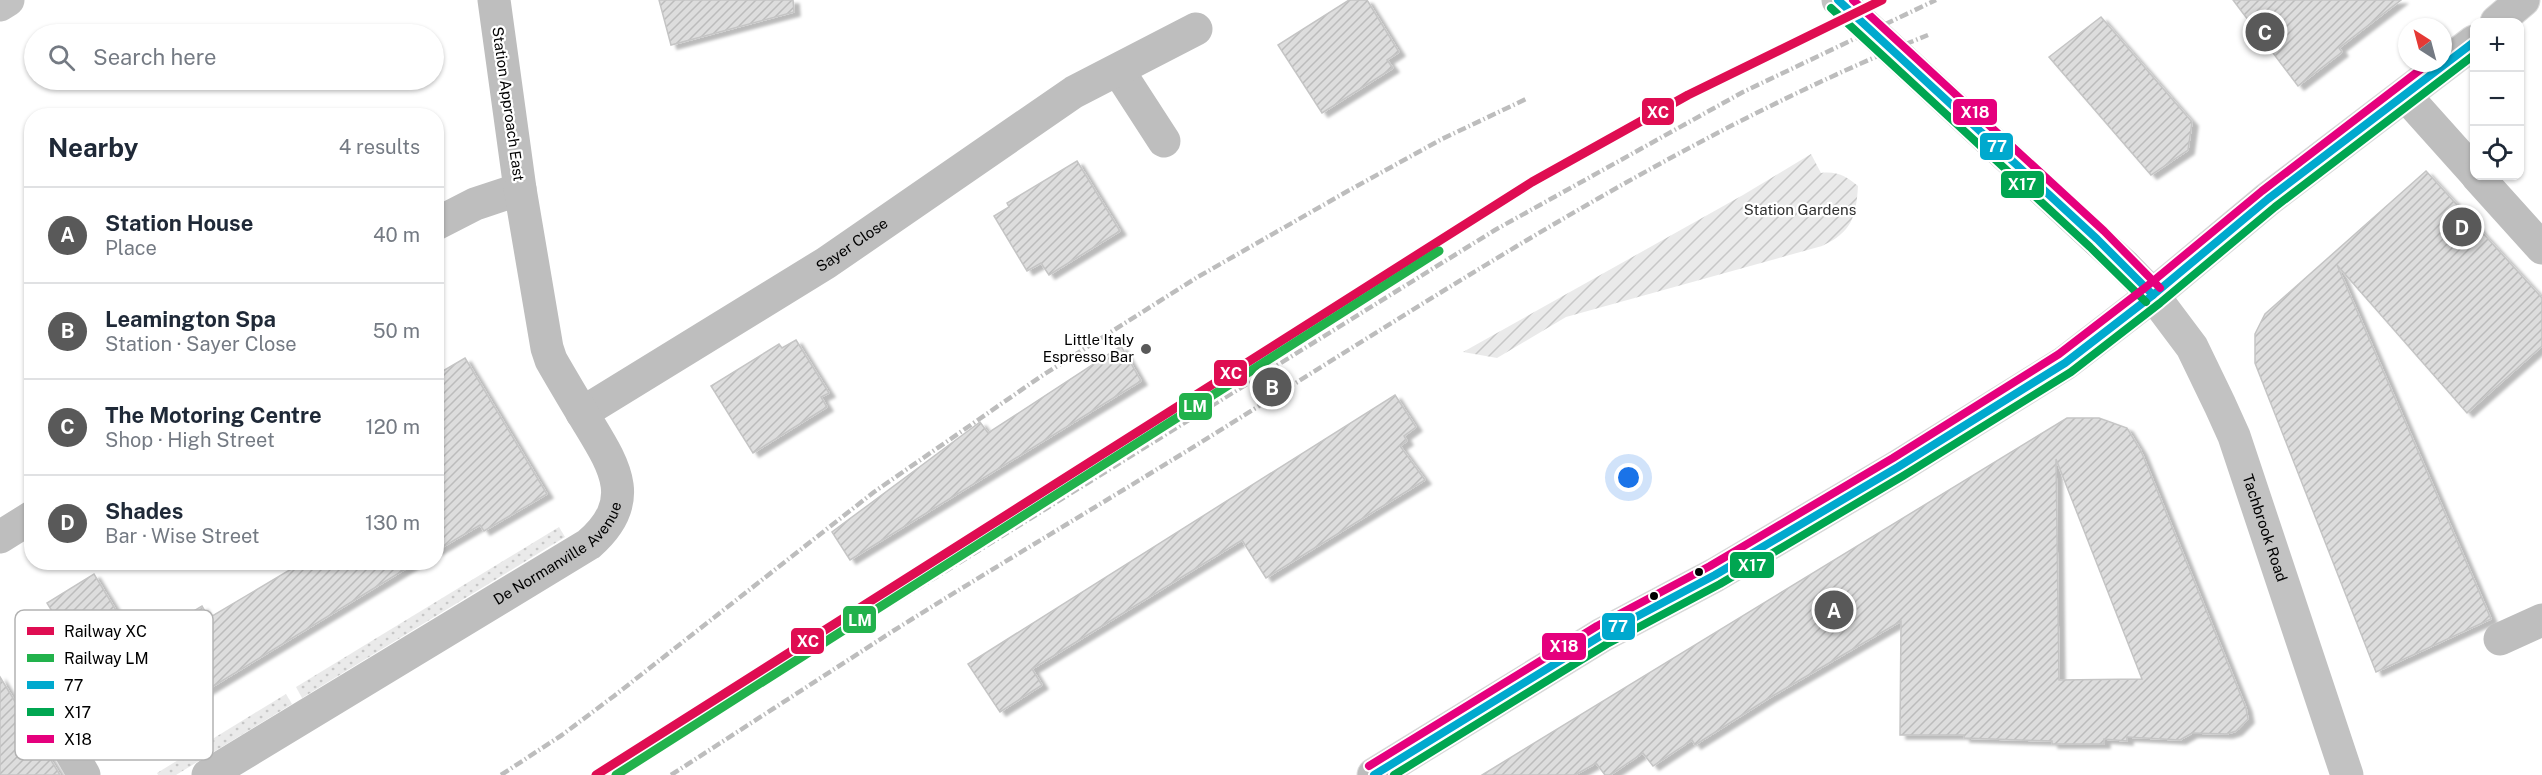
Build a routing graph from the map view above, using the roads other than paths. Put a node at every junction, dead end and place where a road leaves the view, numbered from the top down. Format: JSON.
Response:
{"nodes":[{"id":1,"x":8,"y":0,"type":"edge"},
{"id":2,"x":494,"y":0,"type":"edge"},
{"id":3,"x":1838,"y":0,"type":"edge"},
{"id":4,"x":2523,"y":0,"type":"edge"},
{"id":5,"x":0,"y":4,"type":"edge"},
{"id":6,"x":2502,"y":18,"type":"edge"},
{"id":7,"x":1196,"y":29,"type":"dead end"},
{"id":8,"x":2470,"y":46,"type":"edge"},
{"id":9,"x":1118,"y":70,"type":"junction"},
{"id":10,"x":2405,"y":95,"type":"junction"},
{"id":11,"x":1164,"y":141,"type":"dead end"},
{"id":12,"x":2470,"y":167,"type":"edge"},
{"id":13,"x":2481,"y":180,"type":"edge"},
{"id":14,"x":520,"y":189,"type":"junction"},
{"id":15,"x":444,"y":220,"type":"edge"},
{"id":16,"x":2542,"y":248,"type":"edge"},
{"id":17,"x":2153,"y":295,"type":"junction"},
{"id":18,"x":582,"y":413,"type":"junction"},
{"id":19,"x":24,"y":522,"type":"edge"},
{"id":20,"x":0,"y":537,"type":"edge"},
{"id":21,"x":2542,"y":620,"type":"edge"},
{"id":22,"x":2500,"y":639,"type":"dead end"},
{"id":23,"x":75,"y":760,"type":"edge"},
{"id":24,"x":2345,"y":770,"type":"edge"},
{"id":25,"x":84,"y":775,"type":"edge"},
{"id":26,"x":208,"y":775,"type":"edge"},
{"id":27,"x":1374,"y":775,"type":"edge"}],
"edges":[{"from":1,"to":5,"type":"main road"},
{"from":2,"to":14,"type":"street","name":"Station Approach East"},
{"from":3,"to":17,"type":"main road","name":"Tachbrook Road"},
{"from":4,"to":6,"type":"main road"},
{"from":7,"to":9,"type":"street","name":"Sayer Close"},
{"from":8,"to":10,"type":"main road"},
{"from":9,"to":11,"type":"street"},
{"from":9,"to":18,"type":"street","name":"Sayer Close"},
{"from":10,"to":12,"type":"street"},
{"from":10,"to":17,"type":"main road"},
{"from":13,"to":16,"type":"street"},
{"from":14,"to":15,"type":"street","name":"Station Approach East"},
{"from":14,"to":18,"type":"street","name":"De Normanville Avenue"},
{"from":17,"to":24,"type":"main road","name":"Tachbrook Road"},
{"from":17,"to":27,"type":"main road"},
{"from":18,"to":26,"type":"street","name":"De Normanville Avenue"},
{"from":19,"to":20,"type":"street"},
{"from":21,"to":22,"type":"street"},
{"from":23,"to":25,"type":"street"}]}
